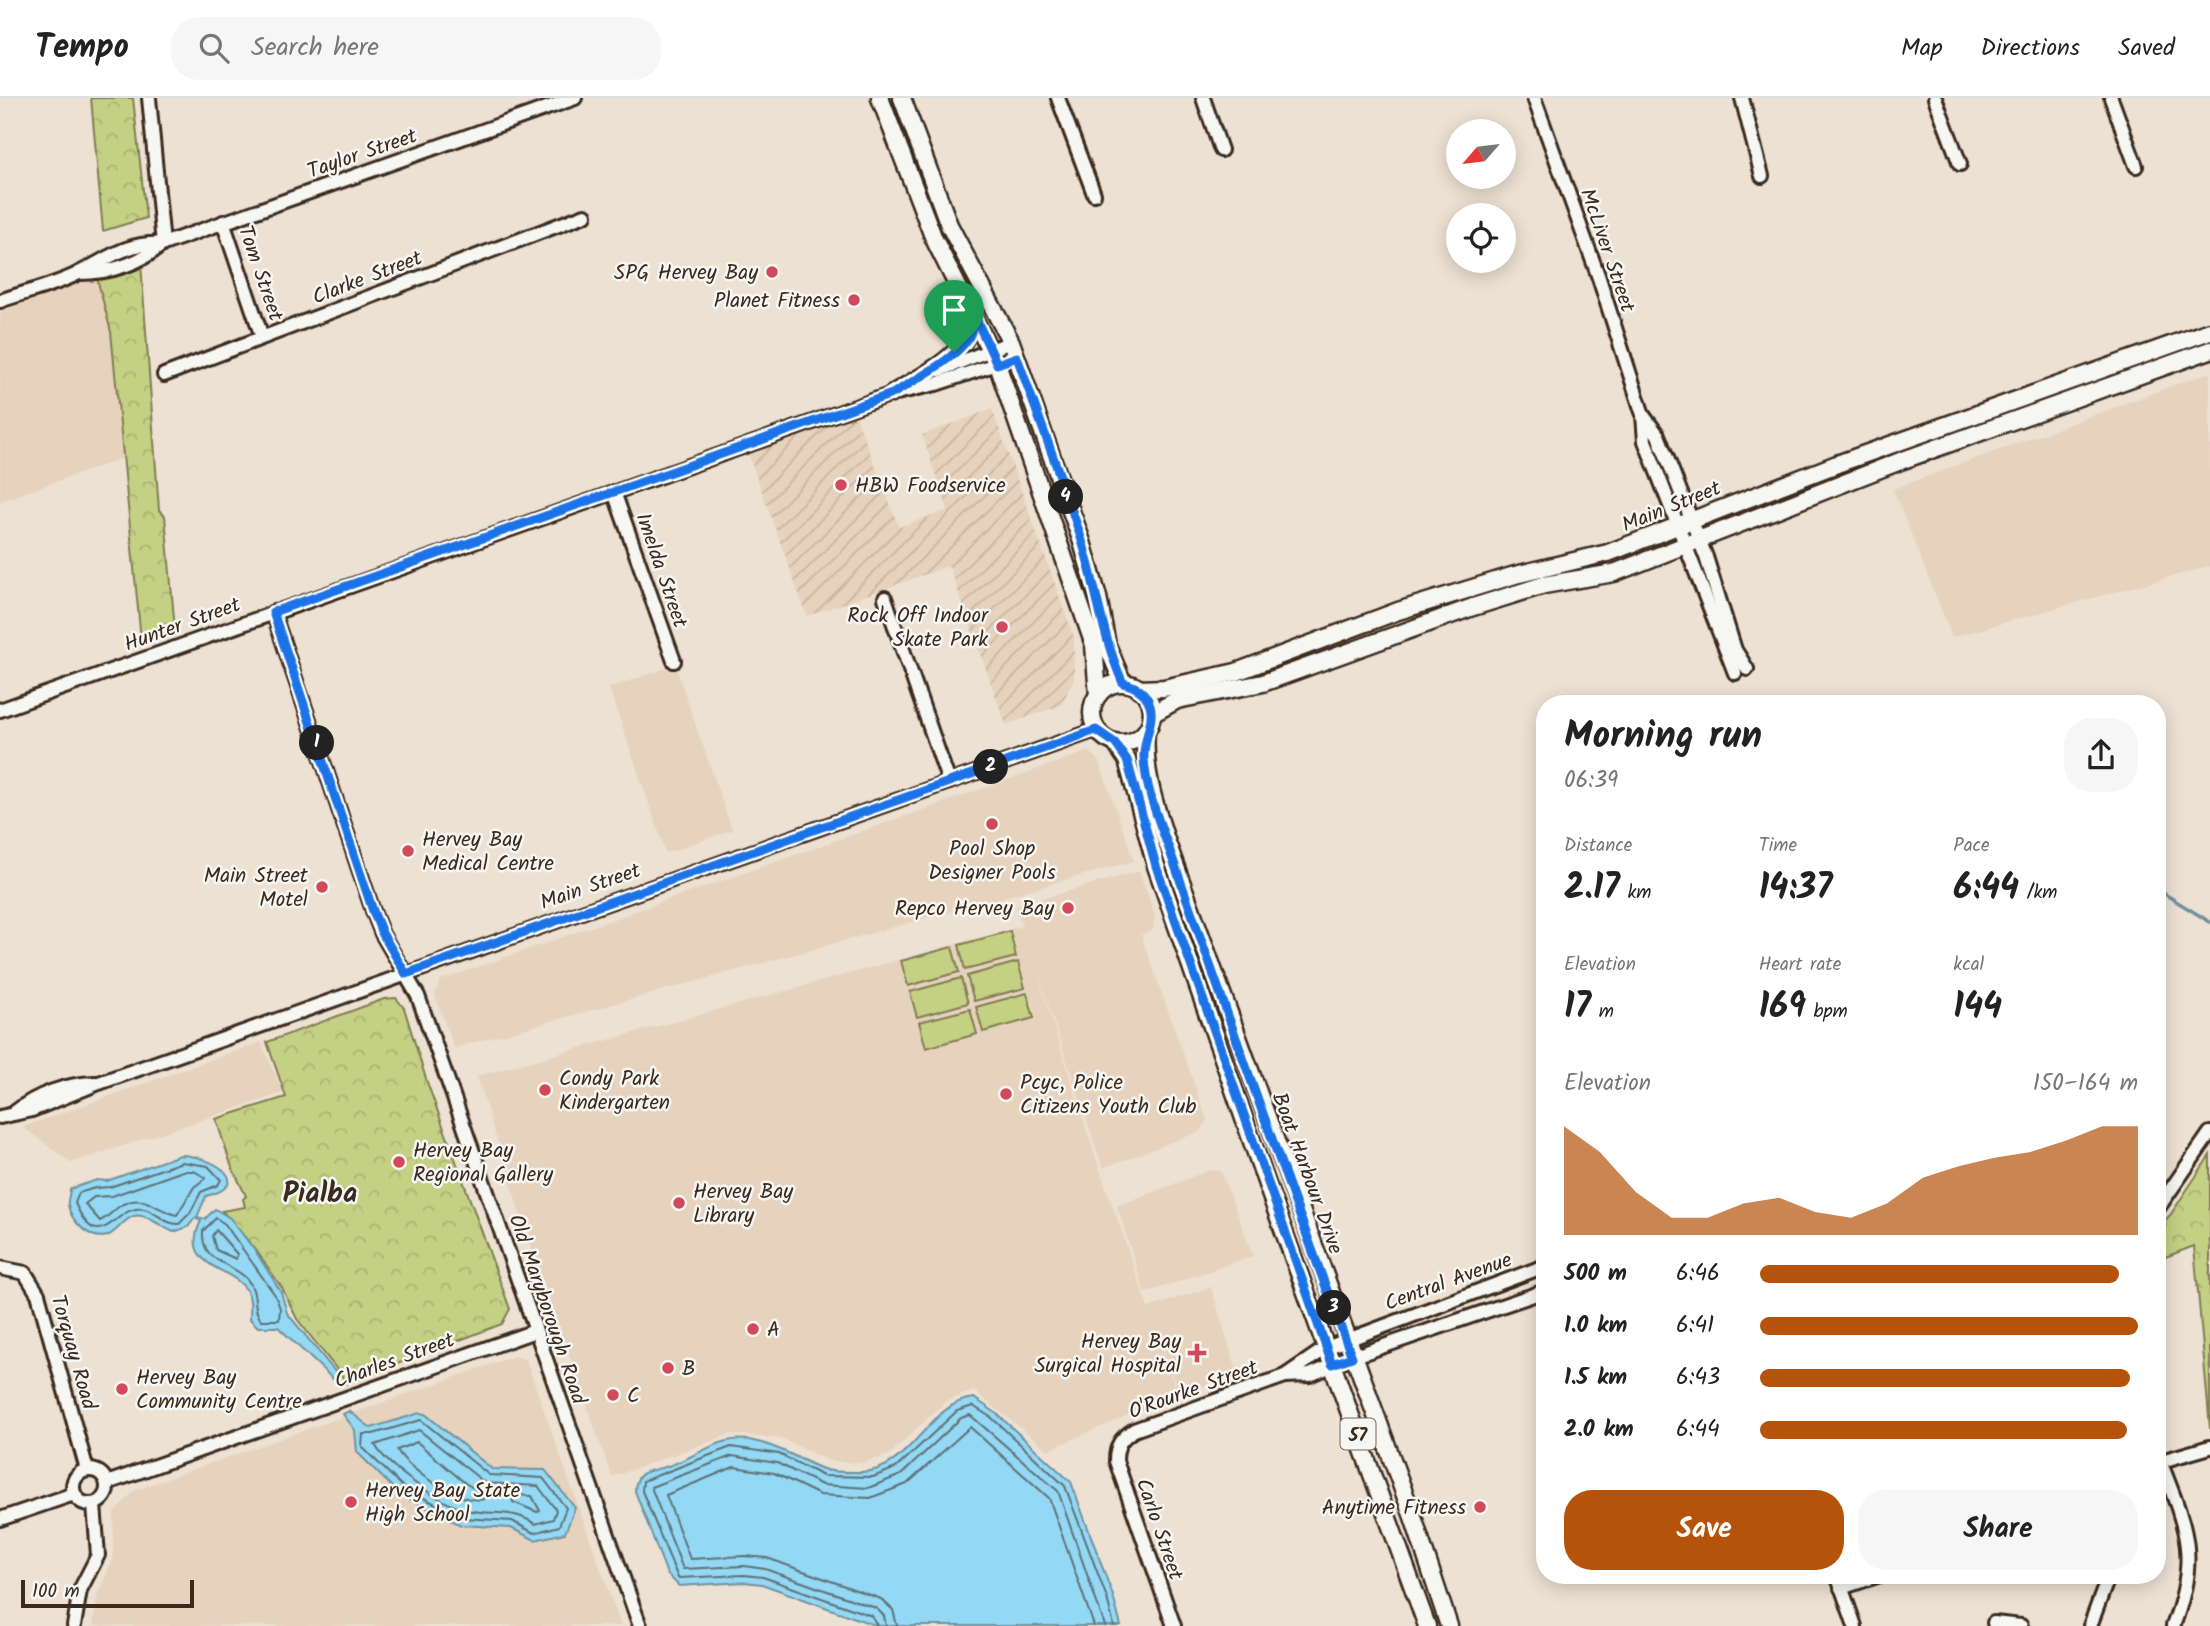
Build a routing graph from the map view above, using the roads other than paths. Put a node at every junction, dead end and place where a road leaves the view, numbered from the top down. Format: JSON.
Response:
{"nodes":[{"id":1,"x":149,"y":98,"type":"edge"},
{"id":2,"x":575,"y":98,"type":"edge"},
{"id":3,"x":880,"y":98,"type":"edge"},
{"id":4,"x":889,"y":98,"type":"edge"},
{"id":5,"x":902,"y":98,"type":"edge"},
{"id":6,"x":1058,"y":98,"type":"edge"},
{"id":7,"x":1203,"y":98,"type":"edge"},
{"id":8,"x":1534,"y":98,"type":"edge"},
{"id":9,"x":1742,"y":98,"type":"edge"},
{"id":10,"x":1935,"y":98,"type":"edge"},
{"id":11,"x":2112,"y":98,"type":"edge"},
{"id":12,"x":899,"y":149,"type":"junction"},
{"id":13,"x":1221,"y":150,"type":"dead end"},
{"id":14,"x":1960,"y":164,"type":"dead end"},
{"id":15,"x":2136,"y":166,"type":"dead end"},
{"id":16,"x":1762,"y":176,"type":"dead end"},
{"id":17,"x":1094,"y":194,"type":"dead end"},
{"id":18,"x":584,"y":215,"type":"dead end"},
{"id":19,"x":223,"y":222,"type":"junction"},
{"id":20,"x":163,"y":244,"type":"junction"},
{"id":21,"x":0,"y":301,"type":"edge"},
{"id":22,"x":969,"y":304,"type":"junction"},
{"id":23,"x":2210,"y":331,"type":"edge"},
{"id":24,"x":262,"y":337,"type":"junction"},
{"id":25,"x":1014,"y":350,"type":"junction"},
{"id":26,"x":2210,"y":351,"type":"edge"},
{"id":27,"x":994,"y":357,"type":"junction"},
{"id":28,"x":164,"y":375,"type":"dead end"},
{"id":29,"x":892,"y":394,"type":"junction"},
{"id":30,"x":614,"y":492,"type":"junction"},
{"id":31,"x":1685,"y":523,"type":"junction"},
{"id":32,"x":1693,"y":543,"type":"junction"},
{"id":33,"x":885,"y":598,"type":"dead end"},
{"id":34,"x":273,"y":612,"type":"junction"},
{"id":35,"x":674,"y":661,"type":"dead end"},
{"id":36,"x":1741,"y":671,"type":"dead end"},
{"id":37,"x":1123,"y":683,"type":"junction"},
{"id":38,"x":1139,"y":689,"type":"junction"},
{"id":39,"x":1097,"y":695,"type":"junction"},
{"id":40,"x":0,"y":710,"type":"edge"},
{"id":41,"x":1152,"y":714,"type":"junction"},
{"id":42,"x":1096,"y":730,"type":"junction"},
{"id":43,"x":1146,"y":731,"type":"junction"},
{"id":44,"x":1115,"y":743,"type":"junction"},
{"id":45,"x":949,"y":782,"type":"junction"},
{"id":46,"x":406,"y":974,"type":"junction"},
{"id":47,"x":1253,"y":1084,"type":"junction"},
{"id":48,"x":0,"y":1117,"type":"edge"},
{"id":49,"x":2210,"y":1133,"type":"edge"},
{"id":50,"x":1264,"y":1173,"type":"junction"},
{"id":51,"x":2166,"y":1196,"type":"edge"},
{"id":52,"x":0,"y":1268,"type":"edge"},
{"id":53,"x":1536,"y":1269,"type":"edge"},
{"id":54,"x":1536,"y":1294,"type":"edge"},
{"id":55,"x":535,"y":1331,"type":"junction"},
{"id":56,"x":1346,"y":1340,"type":"junction"},
{"id":57,"x":1326,"y":1348,"type":"junction"},
{"id":58,"x":1352,"y":1357,"type":"junction"},
{"id":59,"x":1332,"y":1364,"type":"junction"},
{"id":60,"x":1285,"y":1376,"type":"junction"},
{"id":61,"x":1118,"y":1444,"type":"joint"},
{"id":62,"x":2210,"y":1447,"type":"edge"},
{"id":63,"x":2166,"y":1460,"type":"edge"},
{"id":64,"x":87,"y":1470,"type":"junction"},
{"id":65,"x":2166,"y":1479,"type":"edge"},
{"id":66,"x":107,"y":1483,"type":"junction"},
{"id":67,"x":74,"y":1494,"type":"junction"},
{"id":68,"x":94,"y":1504,"type":"junction"},
{"id":69,"x":0,"y":1519,"type":"edge"},
{"id":70,"x":1840,"y":1584,"type":"edge"},
{"id":71,"x":1853,"y":1584,"type":"edge"},
{"id":72,"x":2106,"y":1584,"type":"edge"},
{"id":73,"x":1841,"y":1588,"type":"junction"},
{"id":74,"x":1994,"y":1623,"type":"dead end"},
{"id":75,"x":74,"y":1626,"type":"edge"},
{"id":76,"x":640,"y":1626,"type":"edge"},
{"id":77,"x":1174,"y":1626,"type":"edge"},
{"id":78,"x":1427,"y":1626,"type":"edge"},
{"id":79,"x":1449,"y":1626,"type":"edge"},
{"id":80,"x":1855,"y":1626,"type":"edge"},
{"id":81,"x":2021,"y":1626,"type":"edge"},
{"id":82,"x":2090,"y":1626,"type":"edge"},
{"id":83,"x":2173,"y":1626,"type":"edge"}],
"edges":[{"from":1,"to":20,"type":"street"},
{"from":2,"to":19,"type":"street","name":"Taylor Street"},
{"from":3,"to":12,"type":"main road"},
{"from":4,"to":12,"type":"main road"},
{"from":5,"to":25,"type":"main road"},
{"from":6,"to":17,"type":"street"},
{"from":7,"to":13,"type":"street"},
{"from":8,"to":31,"type":"street","name":"McLiver Street"},
{"from":9,"to":16,"type":"street"},
{"from":10,"to":14,"type":"street"},
{"from":11,"to":15,"type":"street"},
{"from":12,"to":22,"type":"main road"},
{"from":18,"to":24,"type":"street","name":"Clarke Street"},
{"from":19,"to":20,"type":"street","name":"Taylor Street"},
{"from":19,"to":24,"type":"street","name":"Tom Street"},
{"from":20,"to":21,"type":"street","name":"Taylor Street"},
{"from":22,"to":27,"type":"main road"},
{"from":22,"to":29,"type":"main road"},
{"from":23,"to":31,"type":"main road","name":"Main Street"},
{"from":24,"to":28,"type":"street","name":"Clarke Street"},
{"from":25,"to":27,"type":"street","name":"Hunter Street"},
{"from":25,"to":37,"type":"main road"},
{"from":26,"to":32,"type":"main road","name":"Main Street"},
{"from":27,"to":29,"type":"street","name":"Hunter Street"},
{"from":27,"to":39,"type":"main road"},
{"from":29,"to":30,"type":"street","name":"Hunter Street"},
{"from":30,"to":34,"type":"street","name":"Hunter Street"},
{"from":30,"to":35,"type":"street","name":"Imelda Street"},
{"from":31,"to":32,"type":"street","name":"McLiver Street"},
{"from":31,"to":38,"type":"main road","name":"Main Street"},
{"from":32,"to":36,"type":"street","name":"McLiver Street"},
{"from":32,"to":41,"type":"main road","name":"Main Street"},
{"from":33,"to":45,"type":"street"},
{"from":34,"to":40,"type":"street","name":"Hunter Street"},
{"from":34,"to":46,"type":"street","name":"Old Maryborough Road"},
{"from":37,"to":38,"type":"main road"},
{"from":37,"to":39,"type":"main road"},
{"from":38,"to":41,"type":"main road"},
{"from":39,"to":42,"type":"main road"},
{"from":41,"to":43,"type":"main road","number":"57"},
{"from":42,"to":44,"type":"main road","number":"57"},
{"from":42,"to":45,"type":"street","name":"Main Street"},
{"from":43,"to":44,"type":"main road"},
{"from":43,"to":47,"type":"main road","name":"Boat Harbour Drive","number":"57"},
{"from":44,"to":50,"type":"main road","name":"Boat Harbour Drive","number":"57"},
{"from":45,"to":46,"type":"street","name":"Main Street"},
{"from":46,"to":48,"type":"street","name":"Main Street"},
{"from":46,"to":55,"type":"street","name":"Old Maryborough Road"},
{"from":47,"to":50,"type":"main road"},
{"from":47,"to":56,"type":"main road","name":"Boat Harbour Drive","number":"57"},
{"from":49,"to":51,"type":"street"},
{"from":50,"to":57,"type":"main road","name":"Boat Harbour Drive","number":"57"},
{"from":52,"to":64,"type":"street","name":"Torquay Road"},
{"from":53,"to":56,"type":"street","name":"Central Avenue"},
{"from":54,"to":58,"type":"street","name":"Central Avenue"},
{"from":55,"to":66,"type":"street","name":"Charles Street"},
{"from":55,"to":76,"type":"street","name":"Old Maryborough Road"},
{"from":56,"to":57,"type":"street","name":"Central Avenue"},
{"from":56,"to":58,"type":"main road","name":"Boat Harbour Drive","number":"57"},
{"from":57,"to":59,"type":"main road","name":"Boat Harbour Drive","number":"57"},
{"from":57,"to":60,"type":"street","name":"O'Rourke Street"},
{"from":58,"to":59,"type":"street","name":"Central Avenue"},
{"from":58,"to":79,"type":"main road","name":"Boat Harbour Drive","number":"57"},
{"from":59,"to":60,"type":"street","name":"O'Rourke Street"},
{"from":59,"to":78,"type":"main road","name":"Boat Harbour Drive","number":"57"},
{"from":60,"to":61,"type":"street","name":"O'Rourke Street"},
{"from":61,"to":77,"type":"street","name":"Carlo Street"},
{"from":62,"to":63,"type":"street"},
{"from":64,"to":66,"type":"street"},
{"from":64,"to":67,"type":"street"},
{"from":65,"to":83,"type":"street"},
{"from":66,"to":68,"type":"street"},
{"from":67,"to":68,"type":"street"},
{"from":67,"to":69,"type":"street"},
{"from":68,"to":75,"type":"street"},
{"from":70,"to":73,"type":"street"},
{"from":71,"to":73,"type":"street"},
{"from":72,"to":82,"type":"street"},
{"from":73,"to":80,"type":"street"},
{"from":74,"to":81,"type":"street"}]}
